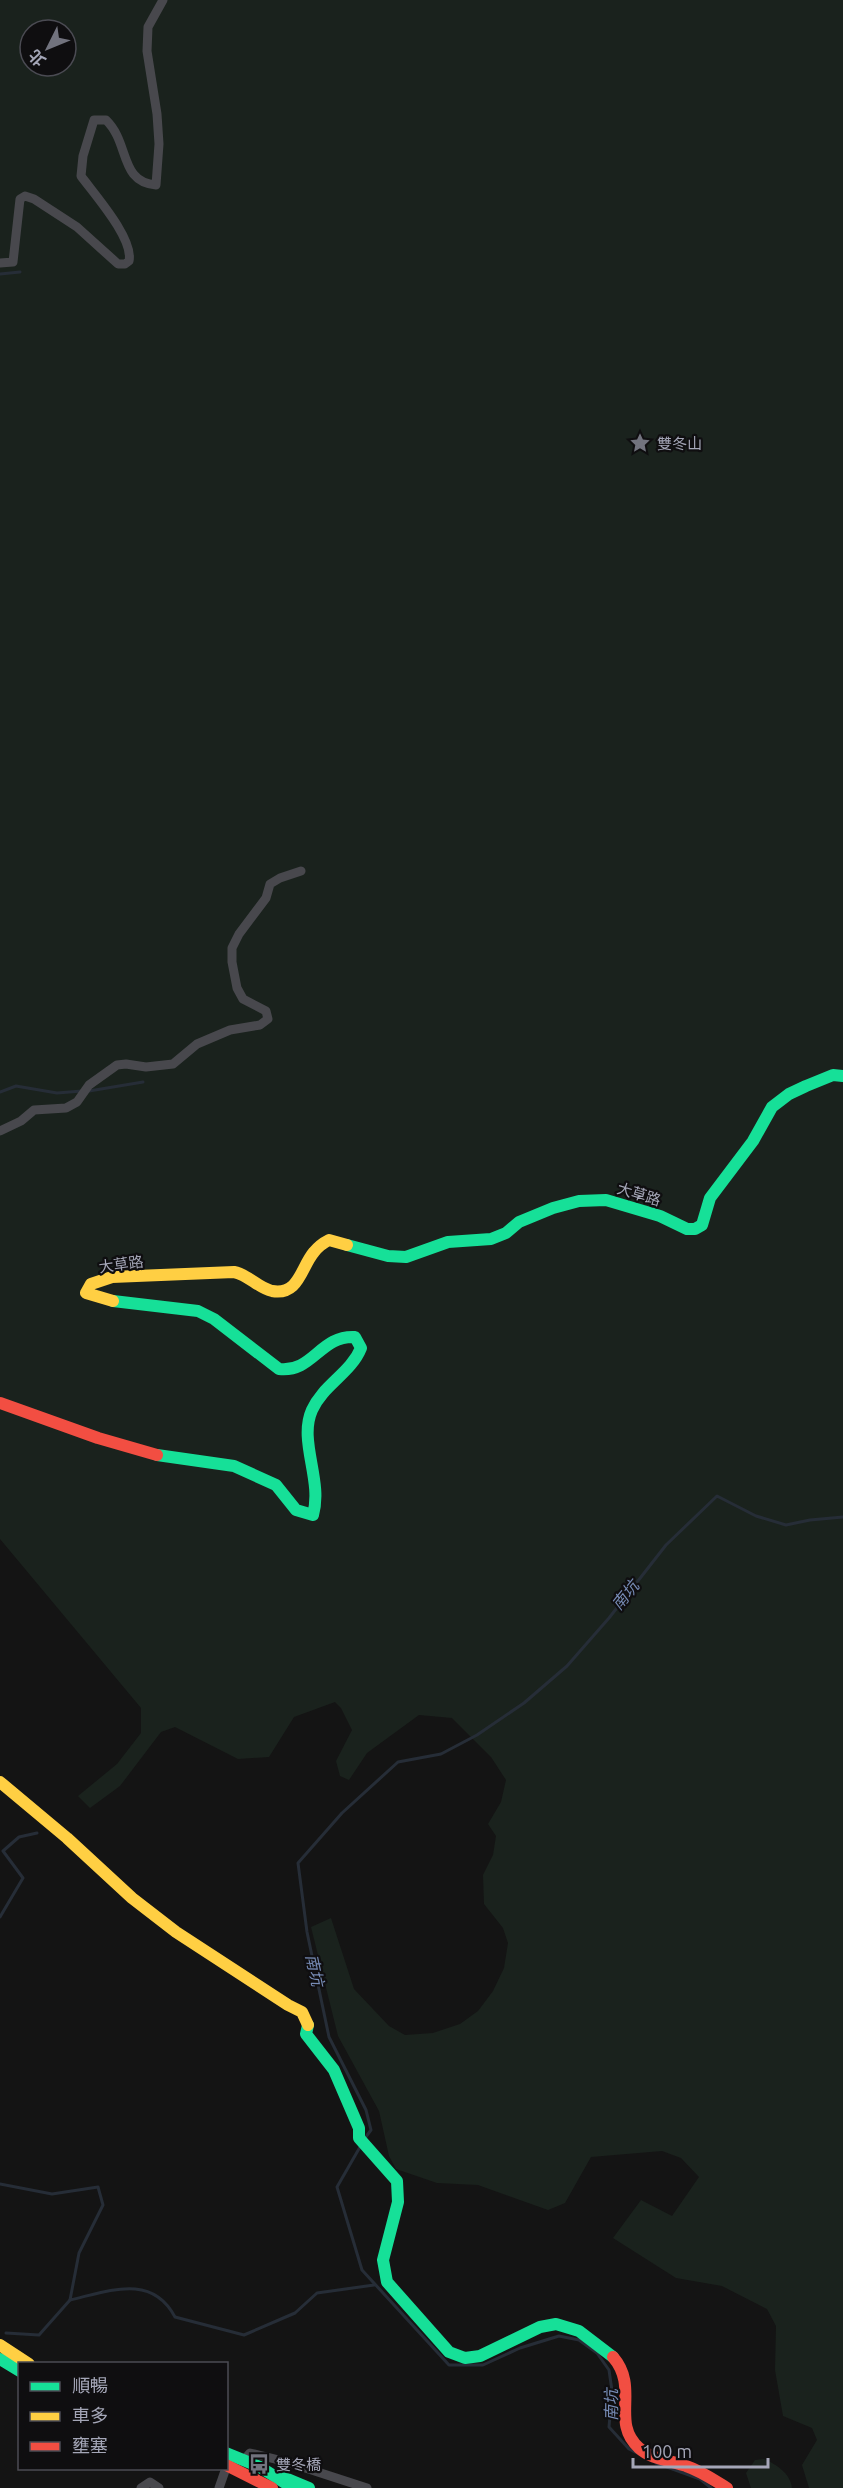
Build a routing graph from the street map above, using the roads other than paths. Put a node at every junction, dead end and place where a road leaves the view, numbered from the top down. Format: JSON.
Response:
{"nodes":[{"id":1,"x":164,"y":0,"type":"edge"},
{"id":2,"x":0,"y":263,"type":"edge"},
{"id":3,"x":301,"y":871,"type":"dead end"},
{"id":4,"x":843,"y":1076,"type":"edge"},
{"id":5,"x":0,"y":1131,"type":"edge"},
{"id":6,"x":0,"y":1403,"type":"edge"},
{"id":7,"x":0,"y":1782,"type":"edge"},
{"id":8,"x":0,"y":2345,"type":"edge"},
{"id":9,"x":0,"y":2359,"type":"edge"},
{"id":10,"x":26,"y":2362,"type":"edge"},
{"id":11,"x":18,"y":2370,"type":"edge"},
{"id":12,"x":228,"y":2454,"type":"edge"},
{"id":13,"x":244,"y":2460,"type":"junction"},
{"id":14,"x":228,"y":2466,"type":"edge"},
{"id":15,"x":226,"y":2470,"type":"edge"},
{"id":16,"x":264,"y":2470,"type":"junction"},
{"id":17,"x":141,"y":2488,"type":"edge"},
{"id":18,"x":159,"y":2488,"type":"edge"},
{"id":19,"x":219,"y":2488,"type":"edge"},
{"id":20,"x":272,"y":2488,"type":"edge"},
{"id":21,"x":293,"y":2488,"type":"edge"},
{"id":22,"x":309,"y":2488,"type":"edge"},
{"id":23,"x":367,"y":2488,"type":"edge"},
{"id":24,"x":727,"y":2488,"type":"edge"}],
"edges":[{"from":1,"to":2,"type":"street"},
{"from":3,"to":5,"type":"street"},
{"from":4,"to":6,"type":"street","name":"大草路"},
{"from":7,"to":24,"type":"street"},
{"from":8,"to":10,"type":"street"},
{"from":9,"to":11,"type":"street"},
{"from":12,"to":13,"type":"street"},
{"from":13,"to":16,"type":"street"},
{"from":13,"to":23,"type":"street"},
{"from":14,"to":20,"type":"street"},
{"from":15,"to":19,"type":"street"},
{"from":16,"to":21,"type":"street"},
{"from":16,"to":22,"type":"street"},
{"from":17,"to":18,"type":"street"}]}
